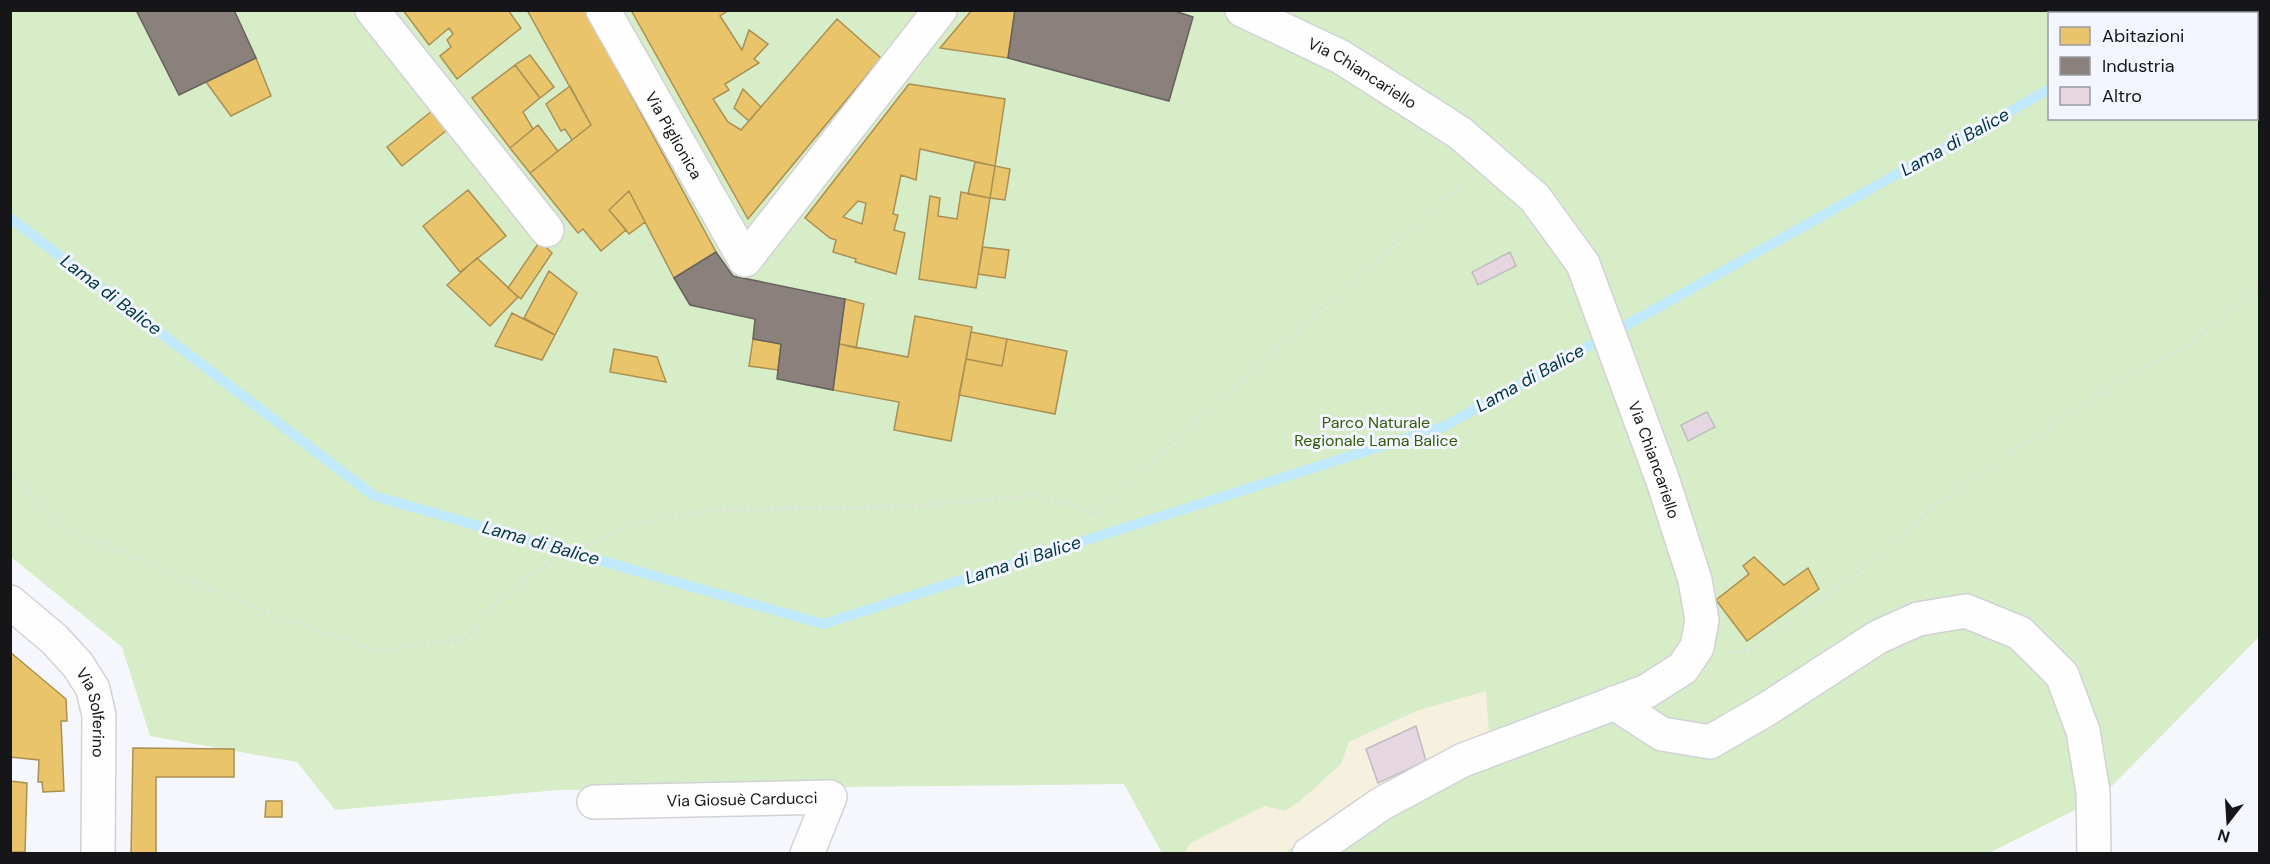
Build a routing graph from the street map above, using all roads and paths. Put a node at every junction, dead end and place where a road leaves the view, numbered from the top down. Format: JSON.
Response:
{"nodes":[{"id":1,"x":372,"y":10,"type":"edge"},
{"id":2,"x":603,"y":10,"type":"edge"},
{"id":3,"x":940,"y":10,"type":"edge"},
{"id":4,"x":1242,"y":10,"type":"edge"},
{"id":5,"x":1490,"y":159,"type":"junction"},
{"id":6,"x":547,"y":230,"type":"dead end"},
{"id":7,"x":2259,"y":285,"type":"edge"},
{"id":8,"x":10,"y":472,"type":"edge"},
{"id":9,"x":10,"y":602,"type":"edge"},
{"id":10,"x":10,"y":629,"type":"edge"},
{"id":11,"x":54,"y":639,"type":"junction"},
{"id":12,"x":1697,"y":647,"type":"junction"},
{"id":13,"x":1614,"y":702,"type":"junction"},
{"id":14,"x":594,"y":802,"type":"dead end"},
{"id":15,"x":98,"y":854,"type":"edge"},
{"id":16,"x":807,"y":854,"type":"edge"},
{"id":17,"x":1309,"y":854,"type":"edge"},
{"id":18,"x":2094,"y":854,"type":"edge"}],
"edges":[{"from":1,"to":6,"type":"street"},
{"from":2,"to":3,"type":"street","name":"Via Piglionica"},
{"from":4,"to":5,"type":"street","name":"Via Chiancariello"},
{"from":5,"to":8,"type":"path"},
{"from":5,"to":12,"type":"street","name":"Via Chiancariello"},
{"from":7,"to":12,"type":"path"},
{"from":9,"to":11,"type":"street","name":"Via Solferino"},
{"from":10,"to":11,"type":"street"},
{"from":11,"to":15,"type":"street","name":"Via Solferino"},
{"from":12,"to":13,"type":"street","name":"Via Chiancariello"},
{"from":13,"to":17,"type":"street","name":"Via Chiancariello"},
{"from":13,"to":18,"type":"street"},
{"from":14,"to":16,"type":"street","name":"Via Giosuè Carducci"}]}
